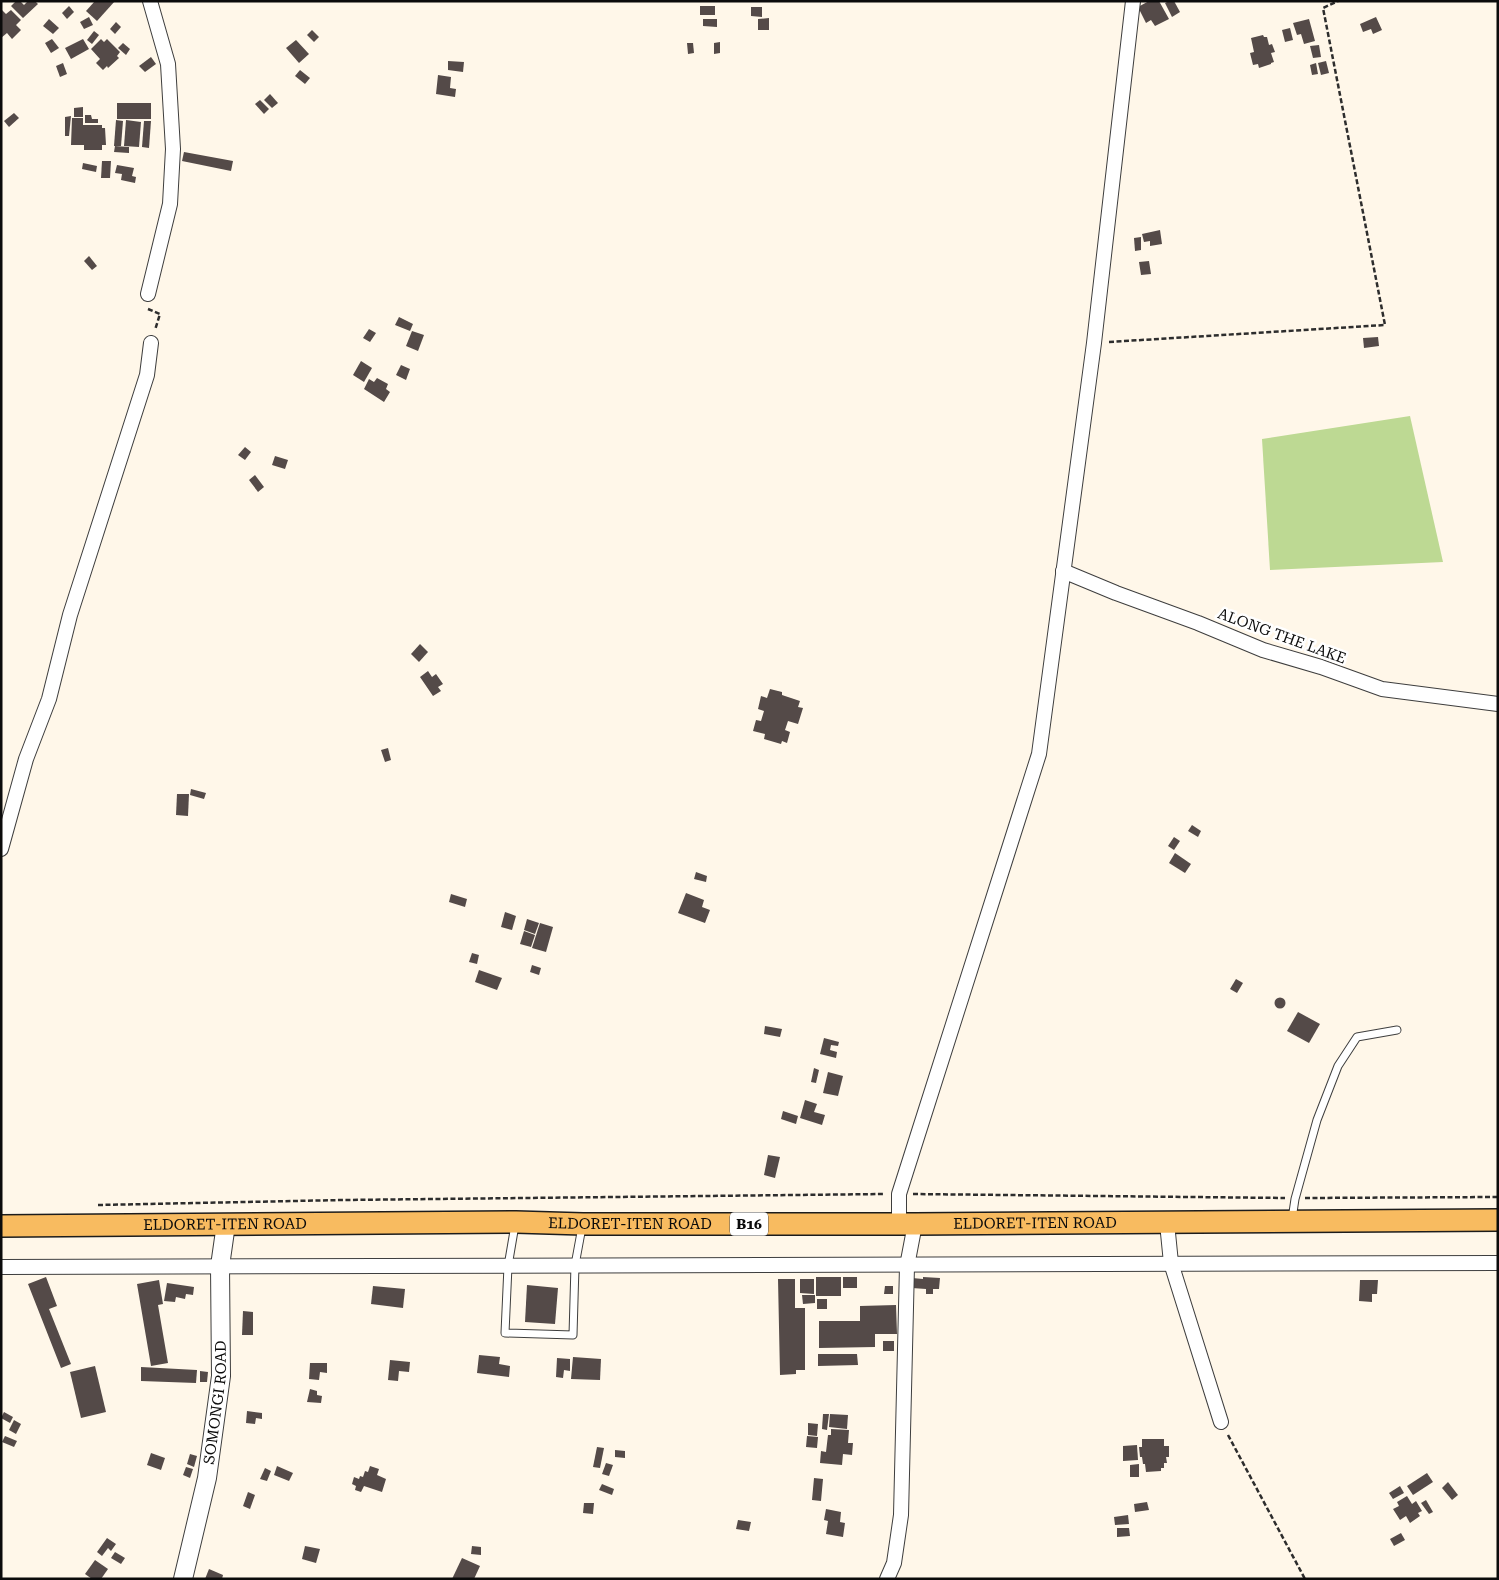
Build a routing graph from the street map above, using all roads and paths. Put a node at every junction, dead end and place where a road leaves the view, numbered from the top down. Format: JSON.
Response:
{"nodes":[{"id":1,"x":150,"y":1,"type":"edge"},
{"id":2,"x":1133,"y":1,"type":"edge"},
{"id":3,"x":1338,"y":1,"type":"edge"},
{"id":4,"x":148,"y":294,"type":"joint"},
{"id":5,"x":151,"y":343,"type":"joint"},
{"id":6,"x":1094,"y":343,"type":"junction"},
{"id":7,"x":1063,"y":571,"type":"junction"},
{"id":8,"x":1498,"y":704,"type":"edge"},
{"id":9,"x":1,"y":849,"type":"edge"},
{"id":10,"x":1396,"y":1030,"type":"dead end"},
{"id":11,"x":899,"y":1194,"type":"junction"},
{"id":12,"x":1498,"y":1197,"type":"edge"},
{"id":13,"x":1295,"y":1198,"type":"junction"},
{"id":14,"x":94,"y":1206,"type":"dead end"},
{"id":15,"x":1498,"y":1220,"type":"edge"},
{"id":16,"x":516,"y":1222,"type":"junction"},
{"id":17,"x":1292,"y":1222,"type":"junction"},
{"id":18,"x":1167,"y":1223,"type":"junction"},
{"id":19,"x":226,"y":1224,"type":"junction"},
{"id":20,"x":583,"y":1224,"type":"junction"},
{"id":21,"x":907,"y":1224,"type":"junction"},
{"id":22,"x":1,"y":1226,"type":"edge"},
{"id":23,"x":1171,"y":1263,"type":"junction"},
{"id":24,"x":1498,"y":1263,"type":"edge"},
{"id":25,"x":220,"y":1266,"type":"junction"},
{"id":26,"x":508,"y":1266,"type":"junction"},
{"id":27,"x":575,"y":1266,"type":"junction"},
{"id":28,"x":908,"y":1266,"type":"junction"},
{"id":29,"x":1,"y":1268,"type":"edge"},
{"id":30,"x":1221,"y":1422,"type":"joint"},
{"id":31,"x":183,"y":1579,"type":"edge"},
{"id":32,"x":887,"y":1579,"type":"edge"},
{"id":33,"x":1305,"y":1579,"type":"edge"}],
"edges":[{"from":1,"to":4,"type":"street"},
{"from":2,"to":6,"type":"street"},
{"from":3,"to":6,"type":"path"},
{"from":4,"to":5,"type":"path"},
{"from":5,"to":9,"type":"street"},
{"from":6,"to":7,"type":"street"},
{"from":7,"to":8,"type":"street","name":"ALONG THE LAKE"},
{"from":7,"to":11,"type":"street"},
{"from":10,"to":13,"type":"lane"},
{"from":11,"to":13,"type":"path"},
{"from":11,"to":14,"type":"path"},
{"from":11,"to":21,"type":"street"},
{"from":12,"to":13,"type":"path"},
{"from":13,"to":17,"type":"lane"},
{"from":15,"to":17,"type":"main road","name":"ELDORET-ITEN ROAD","number":"B16"},
{"from":16,"to":19,"type":"main road","name":"ELDORET-ITEN ROAD","number":"B16"},
{"from":16,"to":20,"type":"main road","name":"ELDORET-ITEN ROAD","number":"B16"},
{"from":16,"to":26,"type":"lane"},
{"from":17,"to":18,"type":"main road","name":"ELDORET-ITEN ROAD","number":"B16"},
{"from":18,"to":21,"type":"main road","name":"ELDORET-ITEN ROAD","number":"B16"},
{"from":18,"to":23,"type":"street"},
{"from":19,"to":22,"type":"main road","name":"ELDORET-ITEN ROAD","number":"B16"},
{"from":19,"to":25,"type":"street","name":"SOMONGI ROAD"},
{"from":20,"to":21,"type":"main road","name":"ELDORET-ITEN ROAD","number":"B16"},
{"from":20,"to":27,"type":"lane"},
{"from":21,"to":28,"type":"street"},
{"from":23,"to":24,"type":"street"},
{"from":23,"to":28,"type":"street"},
{"from":23,"to":30,"type":"street"},
{"from":25,"to":26,"type":"street"},
{"from":25,"to":29,"type":"street"},
{"from":25,"to":31,"type":"street","name":"SOMONGI ROAD"},
{"from":26,"to":27,"type":"street"},
{"from":26,"to":27,"type":"lane"},
{"from":27,"to":28,"type":"street"},
{"from":28,"to":32,"type":"street"},
{"from":30,"to":33,"type":"path"}]}
